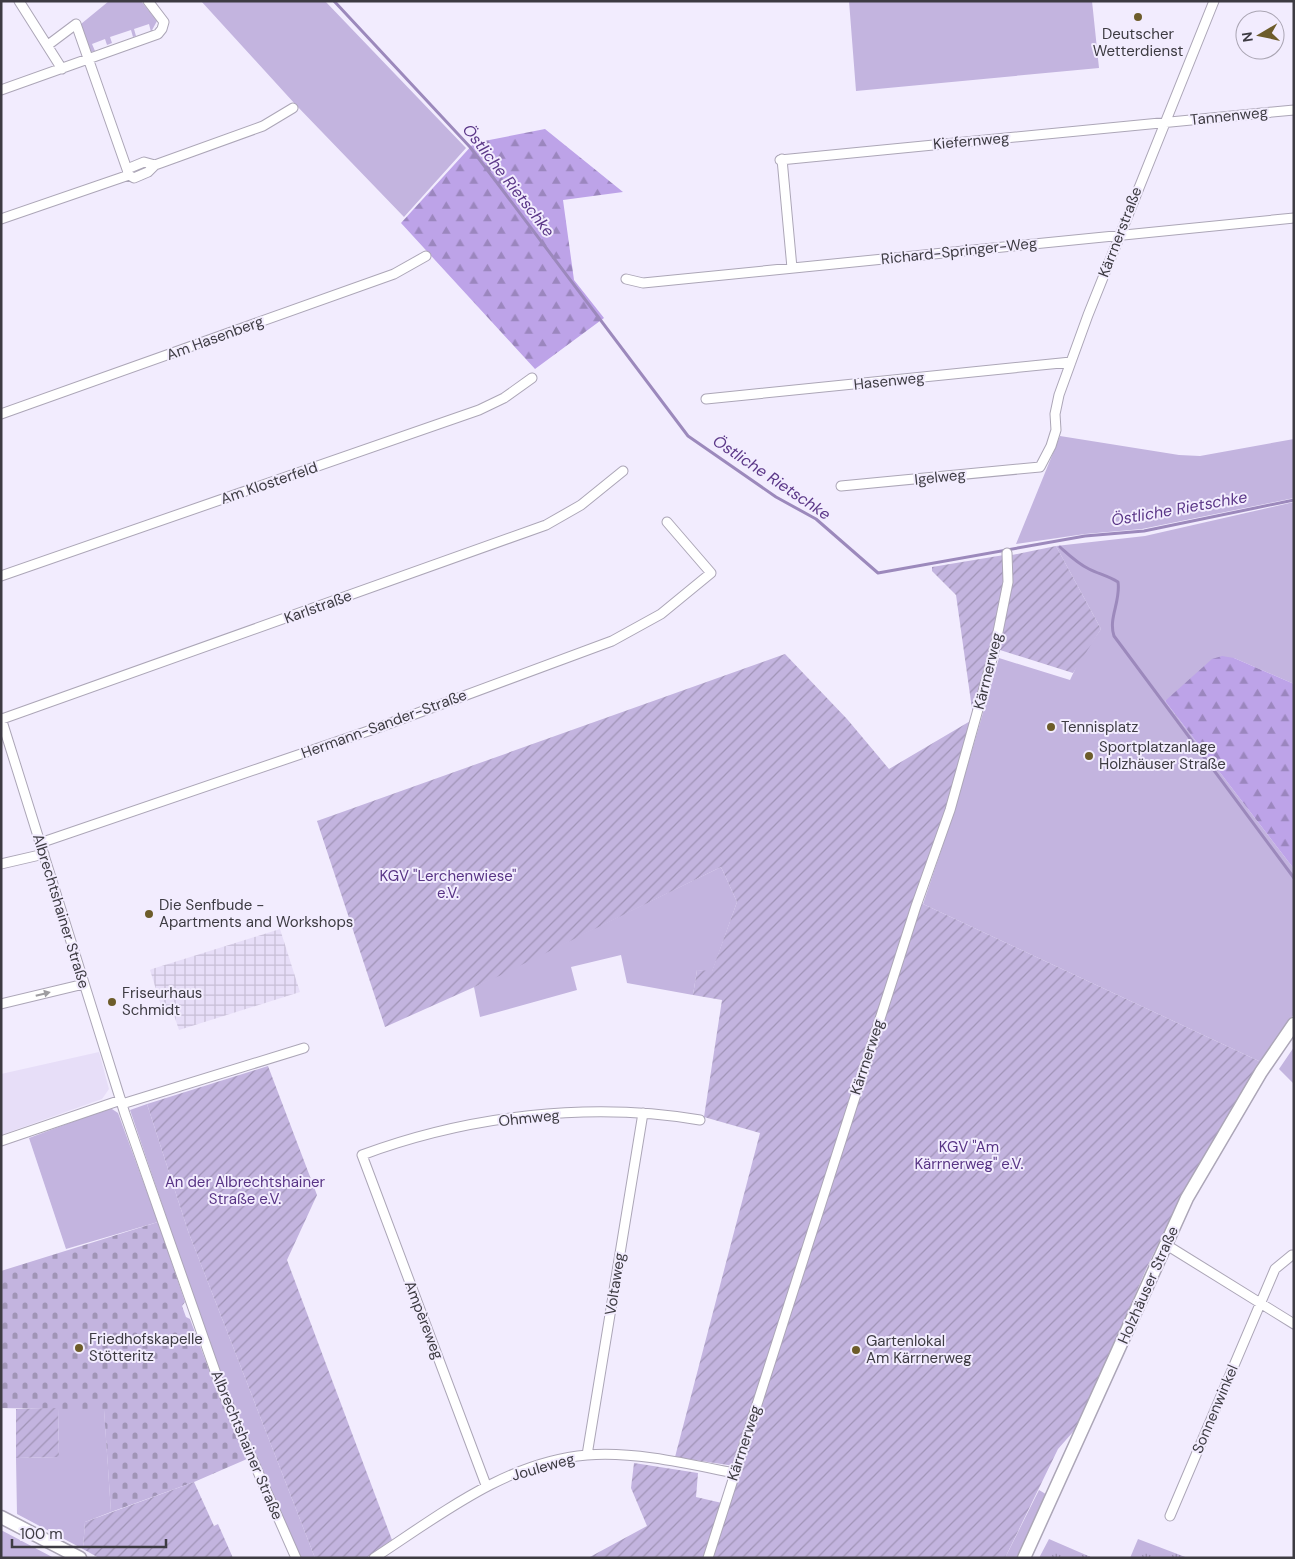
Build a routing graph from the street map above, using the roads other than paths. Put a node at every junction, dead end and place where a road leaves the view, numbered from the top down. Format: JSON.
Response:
{"nodes":[{"id":1,"x":19,"y":1,"type":"edge"},
{"id":2,"x":148,"y":1,"type":"edge"},
{"id":3,"x":1214,"y":1,"type":"edge"},
{"id":4,"x":48,"y":45,"type":"junction"},
{"id":5,"x":89,"y":59,"type":"junction"},
{"id":6,"x":62,"y":69,"type":"junction"},
{"id":7,"x":1,"y":90,"type":"edge"},
{"id":8,"x":293,"y":108,"type":"dead end"},
{"id":9,"x":1294,"y":110,"type":"edge"},
{"id":10,"x":1163,"y":123,"type":"junction"},
{"id":11,"x":128,"y":172,"type":"junction"},
{"id":12,"x":1294,"y":218,"type":"edge"},
{"id":13,"x":1,"y":219,"type":"edge"},
{"id":14,"x":1119,"y":235,"type":"junction"},
{"id":15,"x":426,"y":256,"type":"dead end"},
{"id":16,"x":792,"y":268,"type":"junction"},
{"id":17,"x":626,"y":278,"type":"dead end"},
{"id":18,"x":1071,"y":362,"type":"junction"},
{"id":19,"x":532,"y":378,"type":"dead end"},
{"id":20,"x":706,"y":399,"type":"dead end"},
{"id":21,"x":1,"y":414,"type":"edge"},
{"id":22,"x":1040,"y":467,"type":"joint"},
{"id":23,"x":623,"y":471,"type":"dead end"},
{"id":24,"x":841,"y":486,"type":"dead end"},
{"id":25,"x":667,"y":522,"type":"dead end"},
{"id":26,"x":1007,"y":553,"type":"dead end"},
{"id":27,"x":1,"y":576,"type":"edge"},
{"id":28,"x":2,"y":723,"type":"edge"},
{"id":29,"x":40,"y":843,"type":"junction"},
{"id":30,"x":44,"y":854,"type":"junction"},
{"id":31,"x":1,"y":864,"type":"edge"},
{"id":32,"x":84,"y":984,"type":"junction"},
{"id":33,"x":1,"y":1004,"type":"edge"},
{"id":34,"x":1294,"y":1024,"type":"edge"},
{"id":35,"x":304,"y":1048,"type":"dead end"},
{"id":36,"x":122,"y":1102,"type":"junction"},
{"id":37,"x":643,"y":1113,"type":"junction"},
{"id":38,"x":700,"y":1120,"type":"dead end"},
{"id":39,"x":1,"y":1141,"type":"edge"},
{"id":40,"x":362,"y":1155,"type":"joint"},
{"id":41,"x":1165,"y":1244,"type":"junction"},
{"id":42,"x":1292,"y":1255,"type":"dead end"},
{"id":43,"x":1259,"y":1303,"type":"junction"},
{"id":44,"x":1294,"y":1324,"type":"edge"},
{"id":45,"x":587,"y":1455,"type":"junction"},
{"id":46,"x":734,"y":1473,"type":"junction"},
{"id":47,"x":486,"y":1485,"type":"junction"},
{"id":48,"x":1170,"y":1516,"type":"dead end"},
{"id":49,"x":1,"y":1517,"type":"edge"},
{"id":50,"x":80,"y":1558,"type":"edge"},
{"id":51,"x":296,"y":1558,"type":"edge"},
{"id":52,"x":374,"y":1558,"type":"edge"},
{"id":53,"x":708,"y":1558,"type":"edge"},
{"id":54,"x":1024,"y":1558,"type":"edge"}],
"edges":[{"from":1,"to":4,"type":"street"},
{"from":2,"to":5,"type":"street"},
{"from":3,"to":10,"type":"street","name":"Kärrnerstraße"},
{"from":4,"to":5,"type":"street"},
{"from":4,"to":6,"type":"street"},
{"from":5,"to":6,"type":"street"},
{"from":5,"to":11,"type":"street"},
{"from":6,"to":7,"type":"street"},
{"from":8,"to":11,"type":"street"},
{"from":9,"to":10,"type":"street","name":"Tannenweg"},
{"from":10,"to":14,"type":"street","name":"Kärrnerstraße"},
{"from":10,"to":16,"type":"street","name":"Kiefernweg"},
{"from":11,"to":13,"type":"street"},
{"from":12,"to":14,"type":"street","name":"Richard-Springer-Weg"},
{"from":14,"to":16,"type":"street","name":"Richard-Springer-Weg"},
{"from":14,"to":18,"type":"street","name":"Kärrnerstraße"},
{"from":15,"to":21,"type":"street","name":"Am Hasenberg"},
{"from":16,"to":17,"type":"street","name":"Richard-Springer-Weg"},
{"from":18,"to":20,"type":"street","name":"Hasenweg"},
{"from":18,"to":22,"type":"street","name":"Kärrnerstraße"},
{"from":19,"to":27,"type":"street","name":"Am Klosterfeld"},
{"from":22,"to":24,"type":"street","name":"Igelweg"},
{"from":23,"to":28,"type":"street","name":"Karlstraße"},
{"from":25,"to":29,"type":"street","name":"Hermann-Sander-Straße"},
{"from":26,"to":46,"type":"street","name":"Kärrnerweg"},
{"from":28,"to":29,"type":"street","name":"Albrechtshainer Straße"},
{"from":29,"to":30,"type":"street","name":"Albrechtshainer Straße"},
{"from":30,"to":31,"type":"street"},
{"from":30,"to":32,"type":"street","name":"Albrechtshainer Straße"},
{"from":33,"to":32,"type":"street","one_way":true},
{"from":32,"to":36,"type":"street","name":"Albrechtshainer Straße"},
{"from":34,"to":41,"type":"main road","name":"Holzhäuser Straße"},
{"from":35,"to":36,"type":"street"},
{"from":36,"to":39,"type":"street"},
{"from":36,"to":51,"type":"street","name":"Albrechtshainer Straße"},
{"from":37,"to":38,"type":"street","name":"Ohmweg"},
{"from":37,"to":40,"type":"street","name":"Ohmweg"},
{"from":37,"to":45,"type":"street","name":"Voltaweg"},
{"from":40,"to":47,"type":"street","name":"Ampèreweg"},
{"from":41,"to":43,"type":"street"},
{"from":41,"to":54,"type":"main road","name":"Holzhäuser Straße"},
{"from":42,"to":43,"type":"street","name":"Sonnenwinkel"},
{"from":43,"to":44,"type":"street"},
{"from":43,"to":48,"type":"street","name":"Sonnenwinkel"},
{"from":45,"to":46,"type":"street","name":"Jouleweg"},
{"from":45,"to":47,"type":"street","name":"Jouleweg"},
{"from":46,"to":53,"type":"street","name":"Kärrnerweg"},
{"from":47,"to":52,"type":"street","name":"Jouleweg"},
{"from":49,"to":50,"type":"main road"}]}
